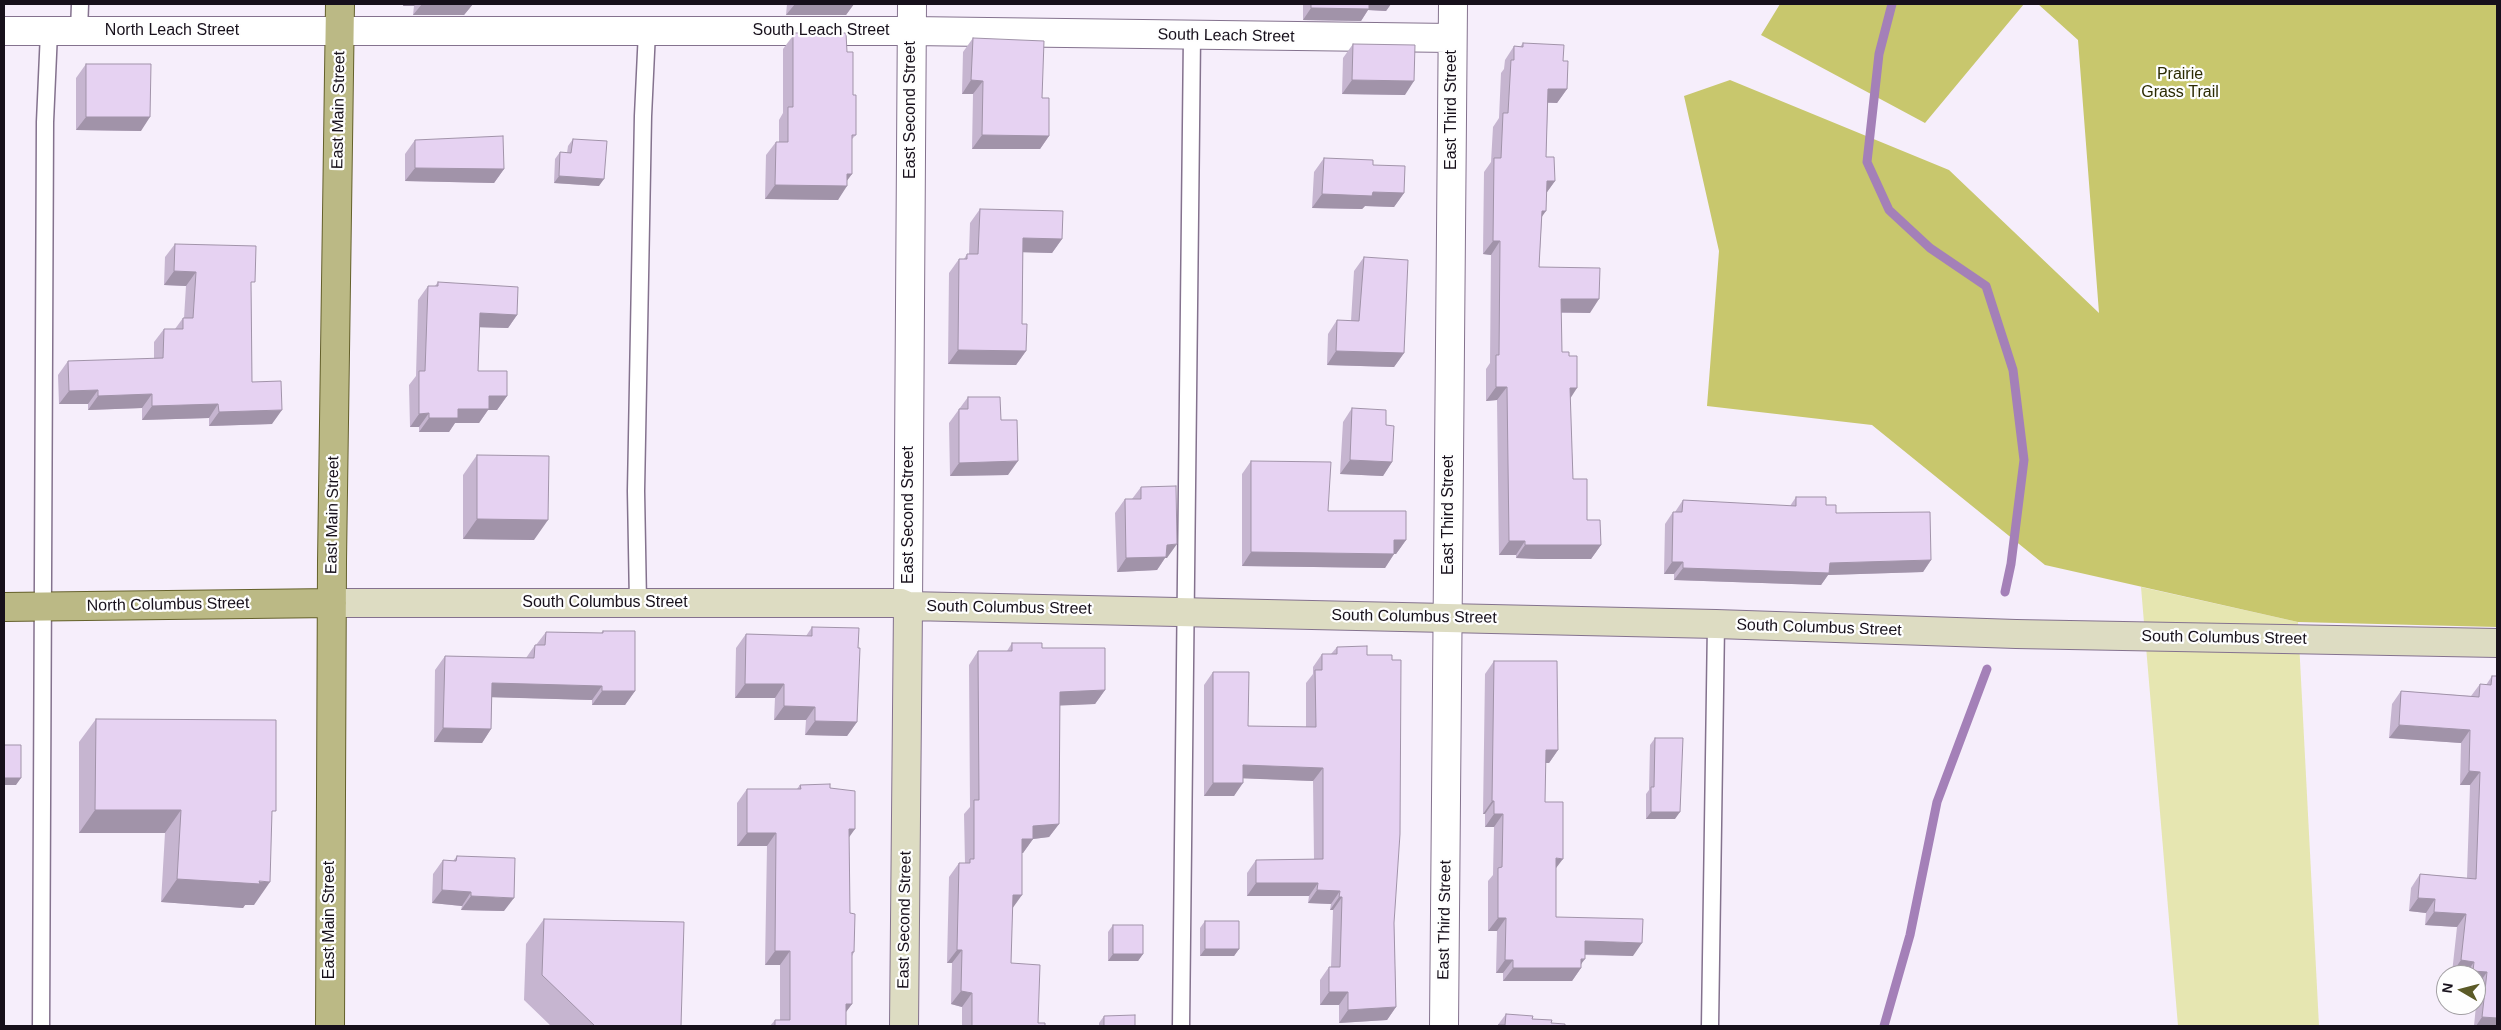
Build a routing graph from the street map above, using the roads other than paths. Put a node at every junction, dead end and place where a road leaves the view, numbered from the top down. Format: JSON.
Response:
{"nodes":[{"id":1,"x":80,"y":4,"type":"edge"},
{"id":2,"x":340,"y":4,"type":"edge"},
{"id":3,"x":912,"y":4,"type":"edge"},
{"id":4,"x":1452,"y":4,"type":"edge"},
{"id":5,"x":4,"y":31,"type":"edge"},
{"id":6,"x":340,"y":31,"type":"junction"},
{"id":7,"x":647,"y":31,"type":"junction"},
{"id":8,"x":912,"y":31,"type":"junction"},
{"id":9,"x":49,"y":32,"type":"junction"},
{"id":10,"x":79,"y":32,"type":"junction"},
{"id":11,"x":1192,"y":36,"type":"junction"},
{"id":12,"x":1452,"y":38,"type":"junction"},
{"id":13,"x":638,"y":603,"type":"junction"},
{"id":14,"x":332,"y":604,"type":"junction"},
{"id":15,"x":908,"y":606,"type":"junction"},
{"id":16,"x":4,"y":607,"type":"edge"},
{"id":17,"x":43,"y":607,"type":"junction"},
{"id":18,"x":1186,"y":612,"type":"junction"},
{"id":19,"x":1448,"y":618,"type":"junction"},
{"id":20,"x":1716,"y":624,"type":"junction"},
{"id":21,"x":2497,"y":643,"type":"edge"},
{"id":22,"x":41,"y":1026,"type":"edge"},
{"id":23,"x":330,"y":1026,"type":"edge"},
{"id":24,"x":904,"y":1026,"type":"edge"},
{"id":25,"x":1181,"y":1026,"type":"edge"},
{"id":26,"x":1444,"y":1026,"type":"edge"},
{"id":27,"x":1710,"y":1026,"type":"edge"}],
"edges":[{"from":1,"to":10,"type":"lane"},
{"from":2,"to":6,"type":"main road","name":"East Main Street"},
{"from":3,"to":8,"type":"street","name":"East Second Street"},
{"from":4,"to":12,"type":"street","name":"East Third Street"},
{"from":5,"to":9,"type":"street","name":"North Leach Street"},
{"from":6,"to":7,"type":"street","name":"South Leach Street"},
{"from":6,"to":10,"type":"street","name":"North Leach Street"},
{"from":6,"to":14,"type":"main road","name":"East Main Street"},
{"from":7,"to":8,"type":"street","name":"South Leach Street"},
{"from":7,"to":13,"type":"lane"},
{"from":8,"to":11,"type":"street","name":"South Leach Street"},
{"from":8,"to":15,"type":"street","name":"East Second Street"},
{"from":9,"to":10,"type":"street","name":"North Leach Street"},
{"from":9,"to":17,"type":"lane"},
{"from":11,"to":12,"type":"street","name":"South Leach Street"},
{"from":11,"to":18,"type":"lane"},
{"from":12,"to":19,"type":"street","name":"East Third Street"},
{"from":13,"to":14,"type":"street","name":"South Columbus Street"},
{"from":13,"to":15,"type":"street","name":"South Columbus Street"},
{"from":14,"to":17,"type":"main road","name":"North Columbus Street"},
{"from":14,"to":23,"type":"main road","name":"East Main Street"},
{"from":15,"to":18,"type":"street","name":"South Columbus Street"},
{"from":15,"to":24,"type":"street","name":"East Second Street"},
{"from":16,"to":17,"type":"main road","name":"North Columbus Street"},
{"from":17,"to":22,"type":"lane"},
{"from":18,"to":19,"type":"street","name":"South Columbus Street"},
{"from":18,"to":25,"type":"lane"},
{"from":19,"to":20,"type":"street","name":"South Columbus Street"},
{"from":19,"to":26,"type":"street","name":"East Third Street"},
{"from":20,"to":21,"type":"street","name":"South Columbus Street"},
{"from":20,"to":27,"type":"lane"}]}
